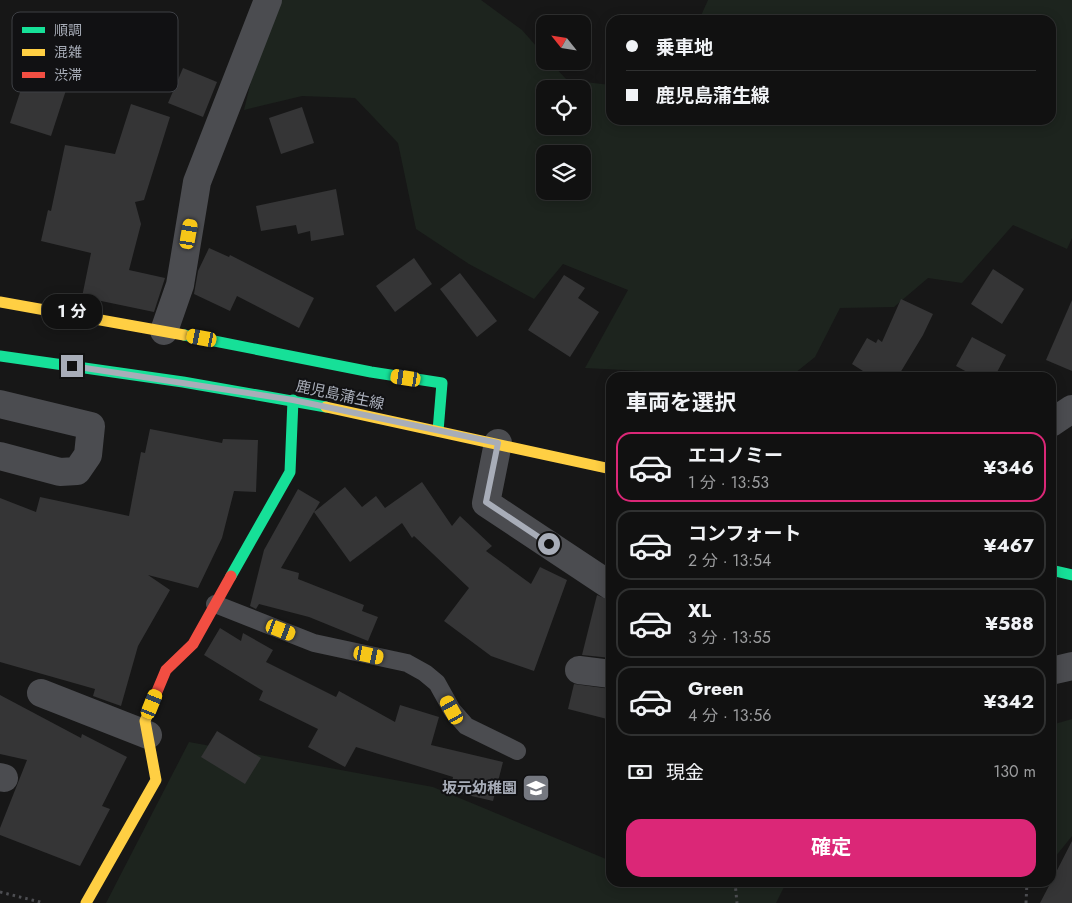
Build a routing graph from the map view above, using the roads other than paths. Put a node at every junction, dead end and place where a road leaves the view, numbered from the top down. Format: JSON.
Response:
{"nodes":[{"id":1,"x":268,"y":0,"type":"edge"},
{"id":2,"x":0,"y":302,"type":"edge"},
{"id":3,"x":164,"y":331,"type":"junction"},
{"id":4,"x":0,"y":356,"type":"edge"},
{"id":5,"x":293,"y":400,"type":"junction"},
{"id":6,"x":0,"y":404,"type":"edge"},
{"id":7,"x":1072,"y":410,"type":"edge"},
{"id":8,"x":1056,"y":420,"type":"edge"},
{"id":9,"x":438,"y":430,"type":"junction"},
{"id":10,"x":498,"y":443,"type":"junction"},
{"id":11,"x":0,"y":456,"type":"edge"},
{"id":12,"x":606,"y":468,"type":"edge"},
{"id":13,"x":1056,"y":571,"type":"edge"},
{"id":14,"x":1072,"y":575,"type":"edge"},
{"id":15,"x":606,"y":583,"type":"edge"},
{"id":16,"x":215,"y":604,"type":"junction"},
{"id":17,"x":1072,"y":666,"type":"edge"},
{"id":18,"x":579,"y":670,"type":"dead end"},
{"id":19,"x":1056,"y":670,"type":"edge"},
{"id":20,"x":606,"y":673,"type":"edge"},
{"id":21,"x":41,"y":693,"type":"dead end"},
{"id":22,"x":148,"y":735,"type":"junction"},
{"id":23,"x":517,"y":751,"type":"dead end"},
{"id":24,"x":86,"y":903,"type":"edge"}],
"edges":[{"from":1,"to":3,"type":"street"},
{"from":2,"to":3,"type":"street"},
{"from":3,"to":9,"type":"street"},
{"from":4,"to":5,"type":"street","name":"鹿児島蒲生線"},
{"from":5,"to":9,"type":"street","name":"鹿児島蒲生線"},
{"from":5,"to":16,"type":"street"},
{"from":6,"to":11,"type":"street"},
{"from":7,"to":8,"type":"street"},
{"from":9,"to":10,"type":"street","name":"鹿児島蒲生線"},
{"from":10,"to":12,"type":"street","name":"鹿児島蒲生線"},
{"from":10,"to":15,"type":"street"},
{"from":13,"to":14,"type":"street"},
{"from":16,"to":22,"type":"street"},
{"from":16,"to":23,"type":"lane"},
{"from":17,"to":19,"type":"street"},
{"from":18,"to":20,"type":"street"},
{"from":21,"to":22,"type":"street"},
{"from":22,"to":24,"type":"street"}]}
